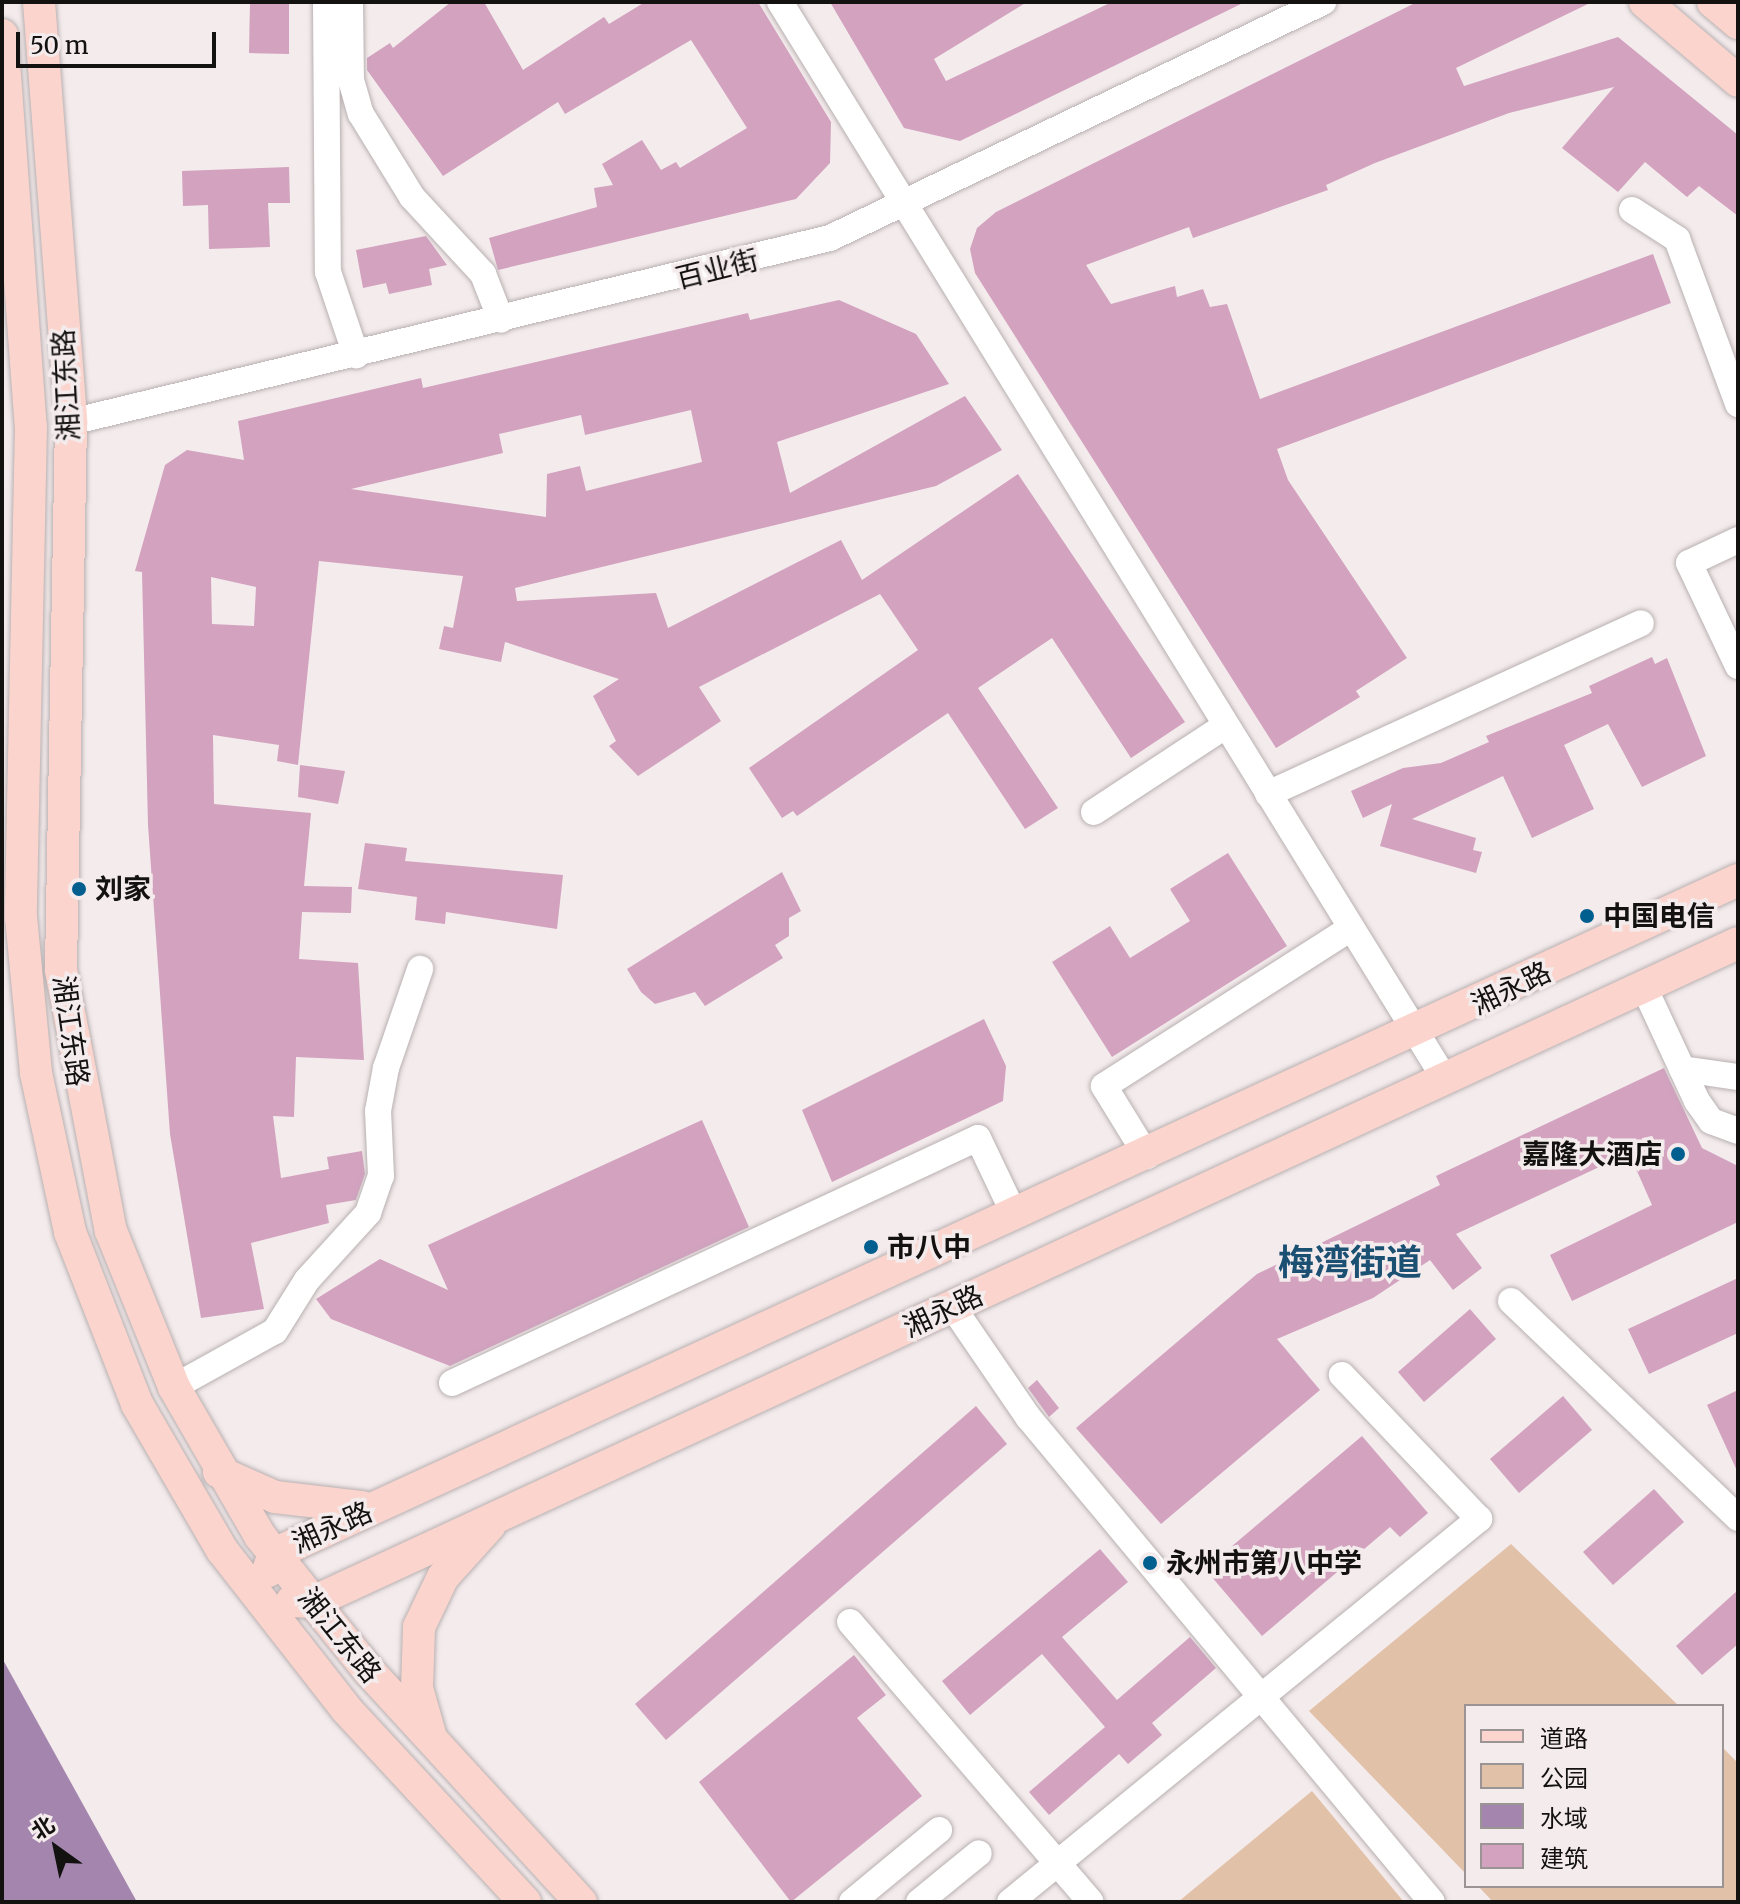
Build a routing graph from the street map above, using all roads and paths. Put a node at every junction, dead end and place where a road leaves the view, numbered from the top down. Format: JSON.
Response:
{"nodes":[{"id":1,"x":39,"y":2,"type":"edge"},
{"id":2,"x":326,"y":2,"type":"edge"},
{"id":3,"x":350,"y":2,"type":"edge"},
{"id":4,"x":780,"y":2,"type":"edge"},
{"id":5,"x":1323,"y":2,"type":"edge"},
{"id":6,"x":1645,"y":2,"type":"edge"},
{"id":7,"x":1713,"y":2,"type":"edge"},
{"id":8,"x":1738,"y":23,"type":"edge"},
{"id":9,"x":2,"y":35,"type":"edge"},
{"id":10,"x":1738,"y":81,"type":"edge"},
{"id":11,"x":902,"y":208,"type":"junction"},
{"id":12,"x":1632,"y":210,"type":"dead end"},
{"id":13,"x":501,"y":320,"type":"junction"},
{"id":14,"x":1738,"y":341,"type":"edge"},
{"id":15,"x":356,"y":355,"type":"junction"},
{"id":16,"x":1721,"y":362,"type":"junction"},
{"id":17,"x":1738,"y":404,"type":"edge"},
{"id":18,"x":71,"y":422,"type":"junction"},
{"id":19,"x":1738,"y":540,"type":"edge"},
{"id":20,"x":1641,"y":623,"type":"dead end"},
{"id":21,"x":1738,"y":666,"type":"edge"},
{"id":22,"x":1225,"y":726,"type":"junction"},
{"id":23,"x":1268,"y":794,"type":"junction"},
{"id":24,"x":1094,"y":812,"type":"dead end"},
{"id":25,"x":1738,"y":880,"type":"edge"},
{"id":26,"x":1351,"y":928,"type":"junction"},
{"id":27,"x":1738,"y":943,"type":"edge"},
{"id":28,"x":420,"y":969,"type":"dead end"},
{"id":29,"x":1644,"y":987,"type":"junction"},
{"id":30,"x":1417,"y":1033,"type":"junction"},
{"id":31,"x":1682,"y":1069,"type":"junction"},
{"id":32,"x":1738,"y":1077,"type":"edge"},
{"id":33,"x":1445,"y":1079,"type":"junction"},
{"id":34,"x":1738,"y":1131,"type":"edge"},
{"id":35,"x":1147,"y":1156,"type":"junction"},
{"id":36,"x":1015,"y":1216,"type":"junction"},
{"id":37,"x":1511,"y":1301,"type":"dead end"},
{"id":38,"x":952,"y":1306,"type":"junction"},
{"id":39,"x":1342,"y":1375,"type":"dead end"},
{"id":40,"x":452,"y":1383,"type":"dead end"},
{"id":41,"x":174,"y":1387,"type":"junction"},
{"id":42,"x":219,"y":1472,"type":"junction"},
{"id":43,"x":377,"y":1506,"type":"junction"},
{"id":44,"x":498,"y":1516,"type":"junction"},
{"id":45,"x":1738,"y":1518,"type":"edge"},
{"id":46,"x":274,"y":1554,"type":"junction"},
{"id":47,"x":257,"y":1600,"type":"junction"},
{"id":48,"x":313,"y":1602,"type":"junction"},
{"id":49,"x":850,"y":1622,"type":"dead end"},
{"id":50,"x":1261,"y":1696,"type":"junction"},
{"id":51,"x":433,"y":1741,"type":"junction"},
{"id":52,"x":939,"y":1830,"type":"dead end"},
{"id":53,"x":979,"y":1853,"type":"dead end"},
{"id":54,"x":1057,"y":1864,"type":"junction"},
{"id":55,"x":525,"y":1902,"type":"edge"},
{"id":56,"x":581,"y":1902,"type":"edge"},
{"id":57,"x":852,"y":1902,"type":"edge"},
{"id":58,"x":919,"y":1902,"type":"edge"},
{"id":59,"x":1010,"y":1902,"type":"edge"},
{"id":60,"x":1091,"y":1902,"type":"edge"},
{"id":61,"x":1432,"y":1902,"type":"edge"}],
"edges":[{"from":1,"to":18,"type":"main road","name":"湘江东路"},
{"from":2,"to":15,"type":"street"},
{"from":3,"to":13,"type":"street"},
{"from":4,"to":11,"type":"street"},
{"from":5,"to":11,"type":"street","name":"百业街"},
{"from":6,"to":10,"type":"main road"},
{"from":7,"to":8,"type":"main road"},
{"from":9,"to":47,"type":"main road","name":"湘江东路"},
{"from":11,"to":13,"type":"street","name":"百业街"},
{"from":11,"to":22,"type":"street"},
{"from":12,"to":16,"type":"street"},
{"from":13,"to":15,"type":"street","name":"百业街"},
{"from":14,"to":16,"type":"street"},
{"from":15,"to":18,"type":"street","name":"百业街"},
{"from":16,"to":17,"type":"street"},
{"from":18,"to":41,"type":"main road","name":"湘江东路"},
{"from":19,"to":21,"type":"street"},
{"from":20,"to":23,"type":"street"},
{"from":22,"to":23,"type":"street"},
{"from":22,"to":24,"type":"street"},
{"from":23,"to":26,"type":"street"},
{"from":25,"to":30,"type":"main road","name":"湘永路"},
{"from":26,"to":30,"type":"street"},
{"from":26,"to":35,"type":"street"},
{"from":27,"to":29,"type":"main road","name":"湘永路"},
{"from":28,"to":41,"type":"street"},
{"from":29,"to":31,"type":"street"},
{"from":29,"to":33,"type":"main road","name":"湘永路"},
{"from":30,"to":33,"type":"street"},
{"from":30,"to":35,"type":"main road","name":"湘永路"},
{"from":31,"to":32,"type":"street"},
{"from":31,"to":34,"type":"street"},
{"from":33,"to":38,"type":"main road","name":"湘永路"},
{"from":35,"to":36,"type":"main road","name":"湘永路"},
{"from":36,"to":40,"type":"street"},
{"from":36,"to":43,"type":"main road","name":"湘永路"},
{"from":37,"to":45,"type":"street"},
{"from":38,"to":44,"type":"main road","name":"湘永路"},
{"from":38,"to":50,"type":"street"},
{"from":39,"to":50,"type":"street"},
{"from":41,"to":42,"type":"main road","name":"湘江东路"},
{"from":42,"to":43,"type":"main road"},
{"from":42,"to":46,"type":"main road","name":"湘江东路"},
{"from":43,"to":46,"type":"main road","name":"湘永路"},
{"from":44,"to":48,"type":"main road","name":"湘永路"},
{"from":44,"to":51,"type":"main road"},
{"from":46,"to":47,"type":"main road","name":"湘永路"},
{"from":46,"to":48,"type":"main road","name":"湘江东路"},
{"from":47,"to":48,"type":"main road","name":"湘永路"},
{"from":47,"to":55,"type":"main road","name":"湘江东路"},
{"from":48,"to":51,"type":"main road","name":"湘江东路"},
{"from":49,"to":54,"type":"street"},
{"from":50,"to":54,"type":"street"},
{"from":50,"to":61,"type":"street"},
{"from":51,"to":56,"type":"main road","name":"湘江东路"},
{"from":52,"to":57,"type":"street"},
{"from":53,"to":58,"type":"street"},
{"from":54,"to":59,"type":"street"},
{"from":54,"to":60,"type":"street"}]}
